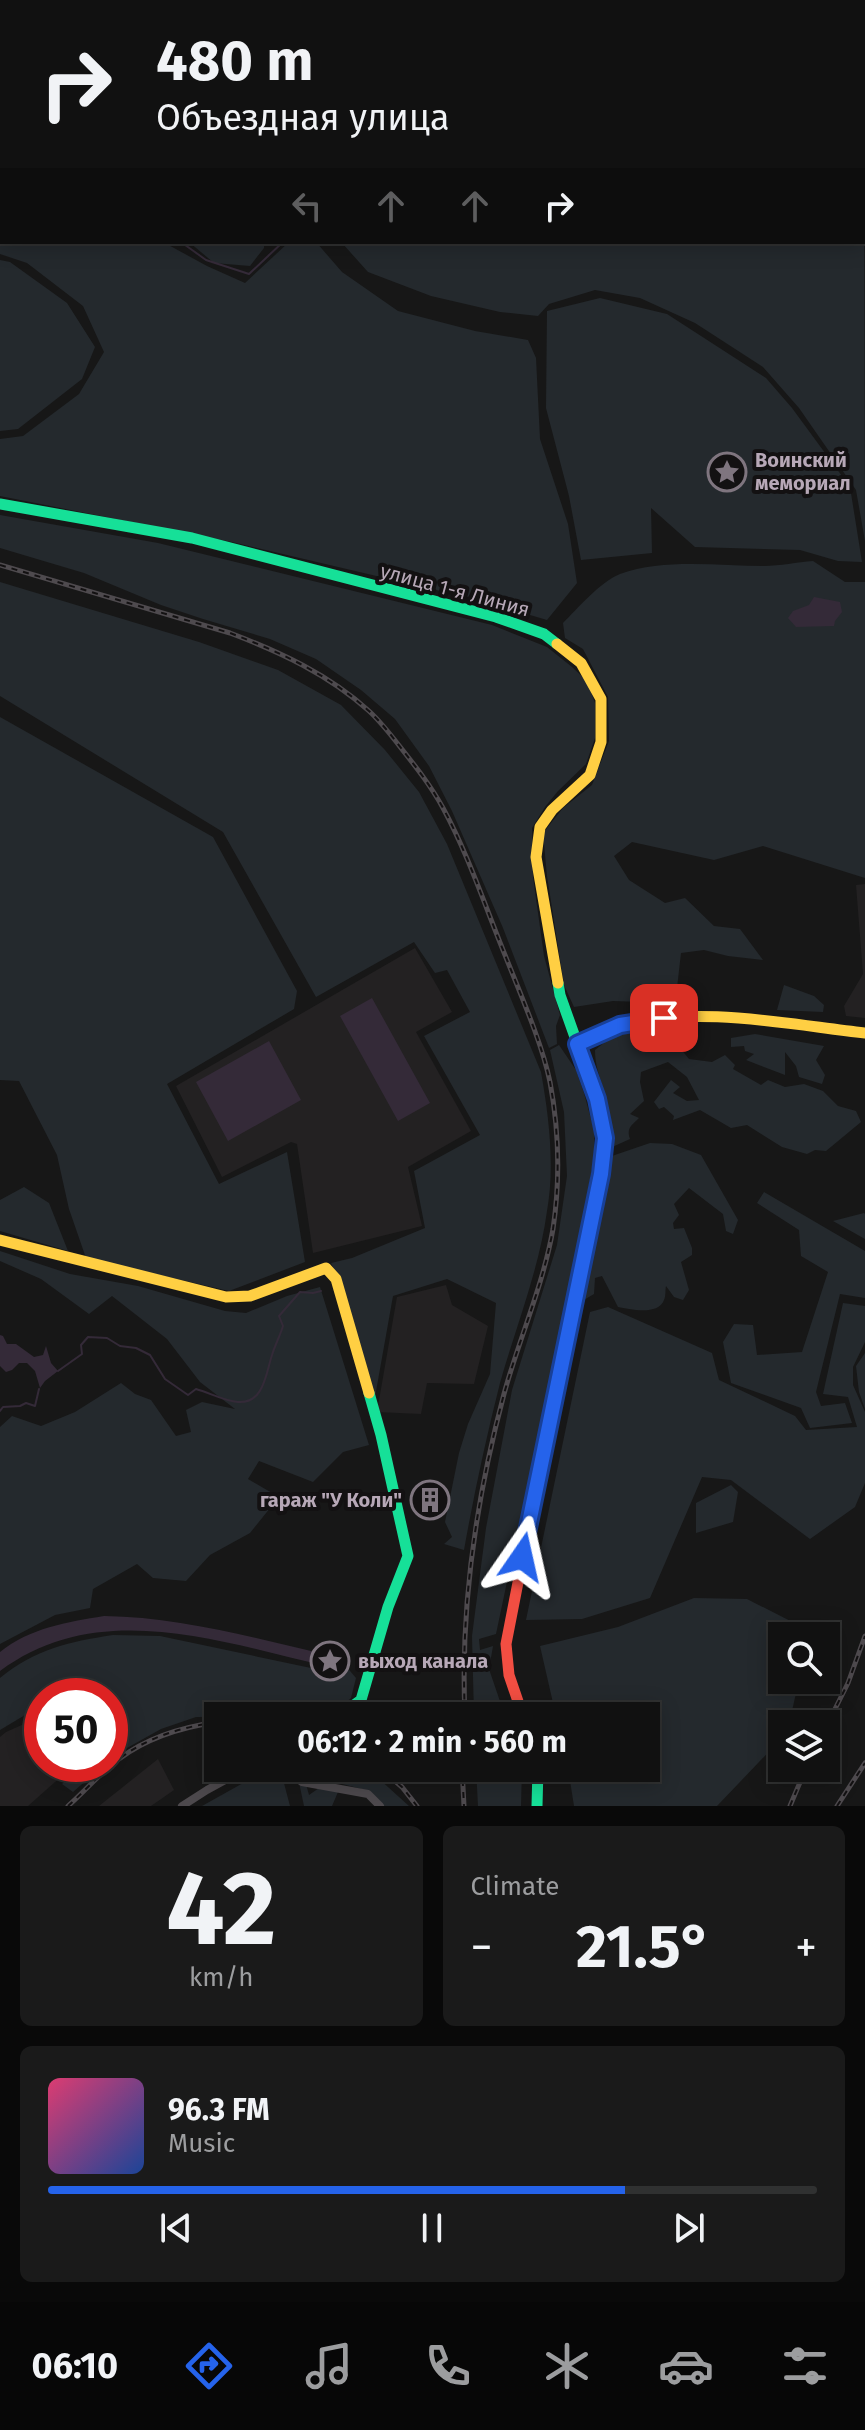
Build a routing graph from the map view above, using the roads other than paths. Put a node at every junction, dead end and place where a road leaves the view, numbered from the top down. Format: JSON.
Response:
{"nodes":[{"id":1,"x":0,"y":504,"type":"edge"},
{"id":2,"x":865,"y":1033,"type":"edge"},
{"id":3,"x":577,"y":1044,"type":"junction"},
{"id":4,"x":0,"y":1240,"type":"edge"},
{"id":5,"x":358,"y":1702,"type":"edge"},
{"id":6,"x":518,"y":1702,"type":"edge"},
{"id":7,"x":222,"y":1782,"type":"edge"},
{"id":8,"x":302,"y":1782,"type":"edge"},
{"id":9,"x":538,"y":1782,"type":"edge"},
{"id":10,"x":182,"y":1806,"type":"edge"},
{"id":11,"x":380,"y":1806,"type":"edge"},
{"id":12,"x":537,"y":1806,"type":"edge"}],
"edges":[{"from":1,"to":3,"type":"street","name":"улица 1-я Линия"},
{"from":2,"to":3,"type":"street"},
{"from":3,"to":6,"type":"street","name":"улица 1-я Линия"},
{"from":4,"to":5,"type":"street"},
{"from":7,"to":10,"type":"street"},
{"from":8,"to":11,"type":"street"},
{"from":9,"to":12,"type":"street"}]}
